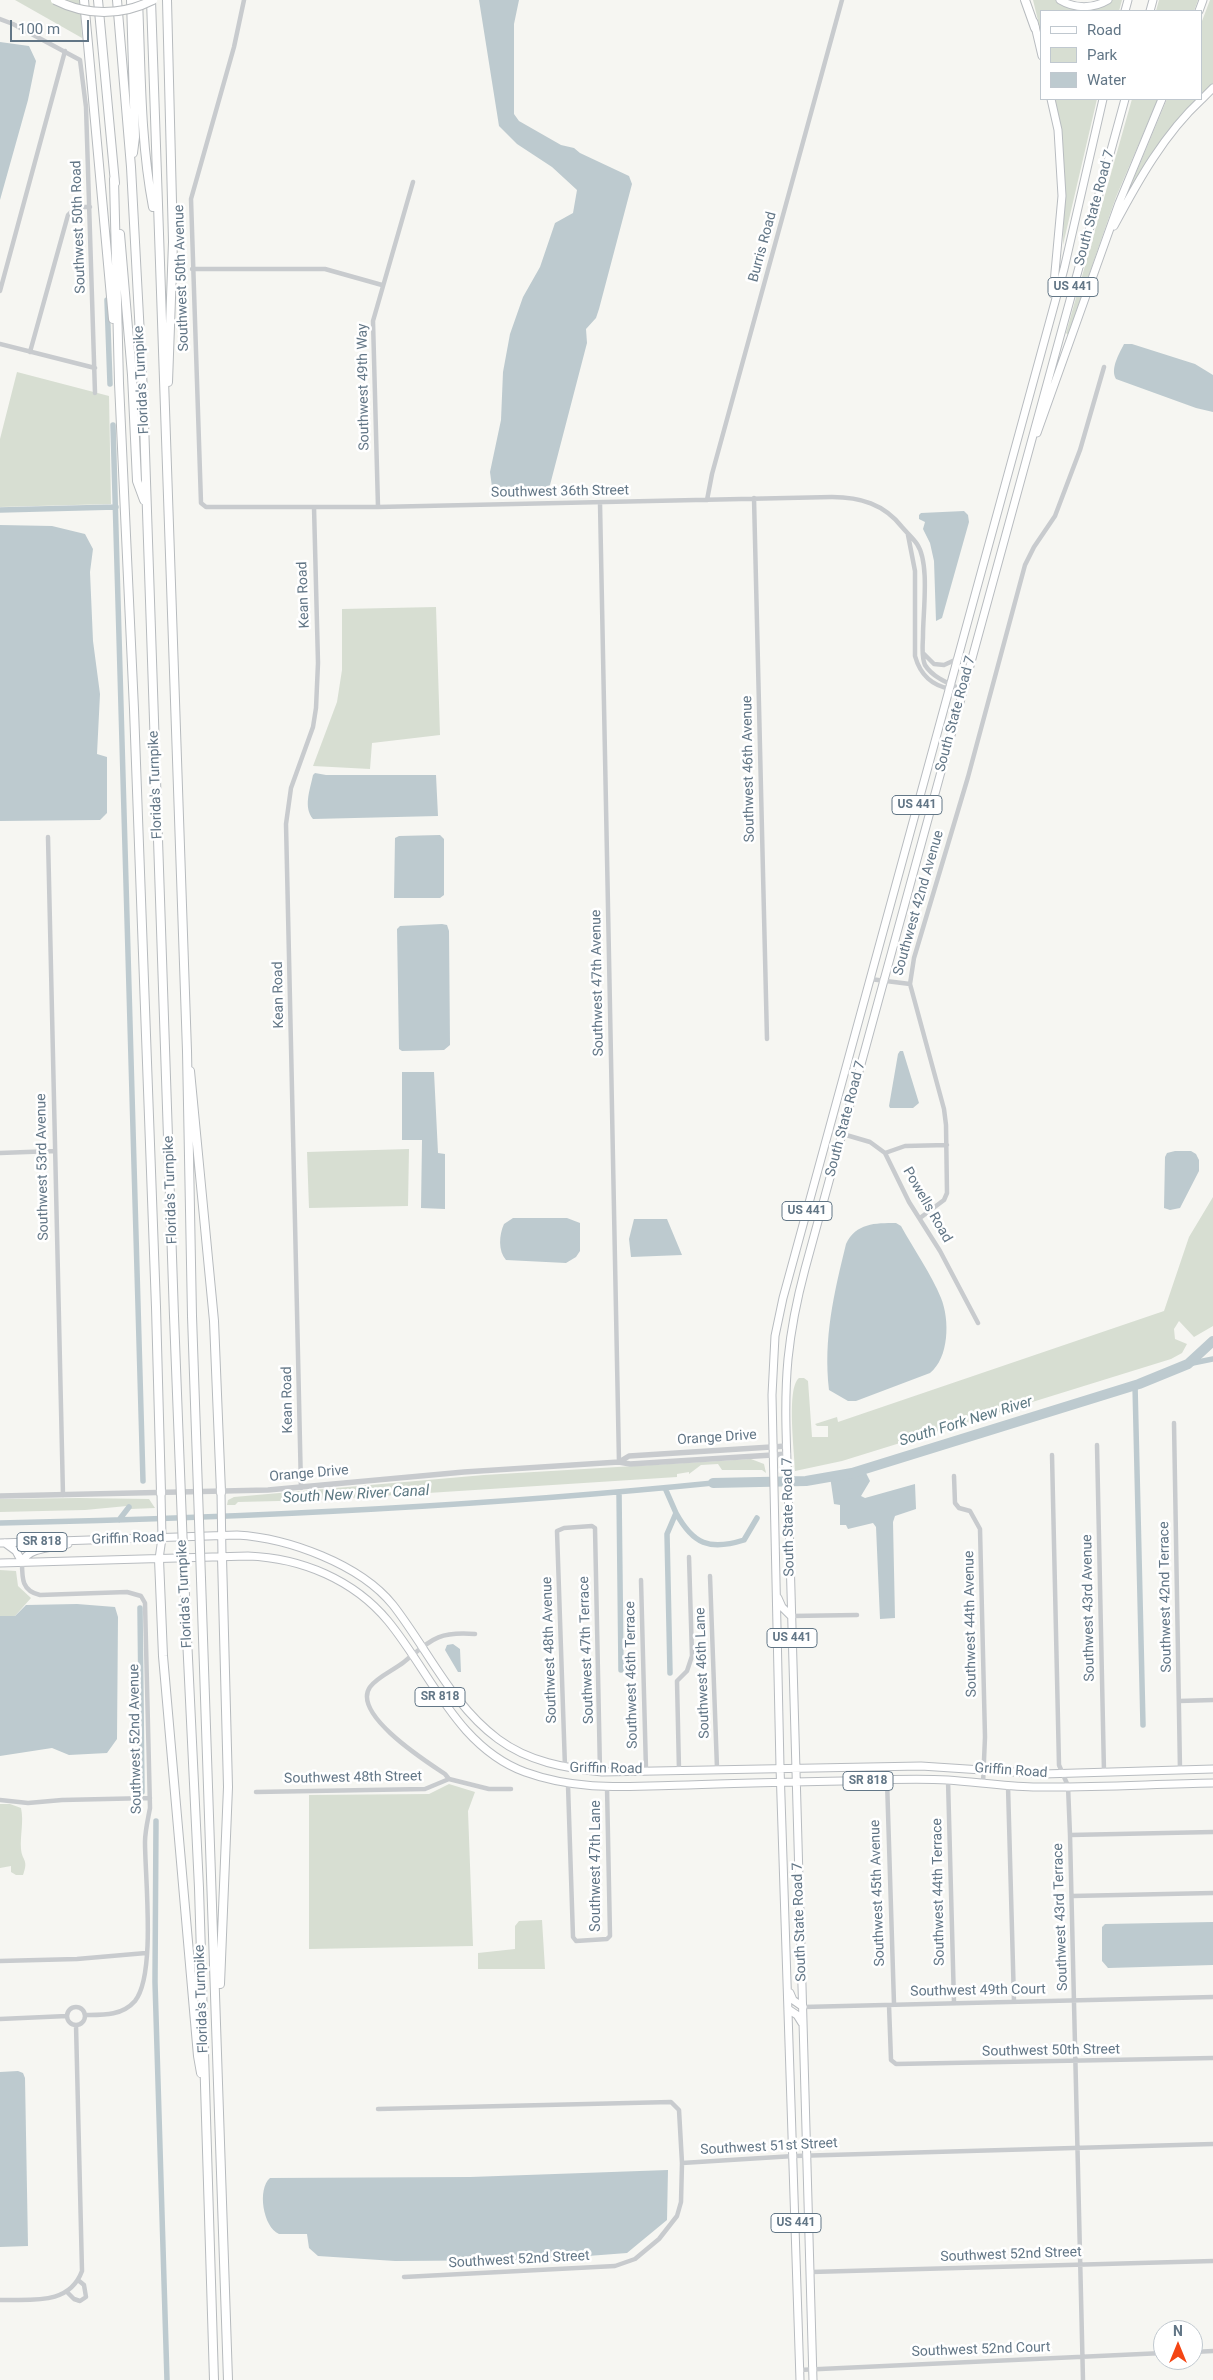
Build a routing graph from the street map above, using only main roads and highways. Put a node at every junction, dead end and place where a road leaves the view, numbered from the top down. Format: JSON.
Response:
{"nodes":[{"id":1,"x":55,"y":0,"type":"edge"},
{"id":2,"x":84,"y":0,"type":"edge"},
{"id":3,"x":98,"y":0,"type":"edge"},
{"id":4,"x":117,"y":0,"type":"edge"},
{"id":5,"x":131,"y":0,"type":"edge"},
{"id":6,"x":138,"y":0,"type":"edge"},
{"id":7,"x":152,"y":0,"type":"edge"},
{"id":8,"x":167,"y":0,"type":"edge"},
{"id":9,"x":1025,"y":0,"type":"edge"},
{"id":10,"x":1029,"y":0,"type":"edge"},
{"id":11,"x":1060,"y":0,"type":"edge"},
{"id":12,"x":1108,"y":0,"type":"edge"},
{"id":13,"x":1035,"y":28,"type":"junction"},
{"id":14,"x":1040,"y":48,"type":"edge"},
{"id":15,"x":1213,"y":88,"type":"edge"},
{"id":16,"x":1203,"y":98,"type":"edge"},
{"id":17,"x":1051,"y":100,"type":"edge"},
{"id":18,"x":1103,"y":100,"type":"edge"},
{"id":19,"x":1125,"y":100,"type":"edge"},
{"id":20,"x":1162,"y":100,"type":"edge"},
{"id":21,"x":1201,"y":100,"type":"edge"},
{"id":22,"x":131,"y":167,"type":"junction"},
{"id":23,"x":114,"y":179,"type":"junction"},
{"id":24,"x":158,"y":228,"type":"junction"},
{"id":25,"x":1103,"y":249,"type":"junction"},
{"id":26,"x":1050,"y":316,"type":"junction"},
{"id":27,"x":119,"y":383,"type":"junction"},
{"id":28,"x":166,"y":424,"type":"junction"},
{"id":29,"x":1021,"y":476,"type":"junction"},
{"id":30,"x":147,"y":509,"type":"junction"},
{"id":31,"x":911,"y":828,"type":"junction"},
{"id":32,"x":919,"y":850,"type":"junction"},
{"id":33,"x":187,"y":1051,"type":"junction"},
{"id":34,"x":789,"y":1276,"type":"junction"},
{"id":35,"x":797,"y":1302,"type":"junction"},
{"id":36,"x":221,"y":1492,"type":"joint"},
{"id":37,"x":161,"y":1493,"type":"joint"},
{"id":38,"x":223,"y":1536,"type":"junction"},
{"id":39,"x":162,"y":1538,"type":"junction"},
{"id":40,"x":84,"y":1540,"type":"junction"},
{"id":41,"x":2,"y":1543,"type":"edge"},
{"id":42,"x":222,"y":1557,"type":"junction"},
{"id":43,"x":159,"y":1559,"type":"junction"},
{"id":44,"x":22,"y":1562,"type":"junction"},
{"id":45,"x":0,"y":1563,"type":"edge"},
{"id":46,"x":776,"y":1593,"type":"junction"},
{"id":47,"x":791,"y":1616,"type":"junction"},
{"id":48,"x":780,"y":1767,"type":"junction"},
{"id":49,"x":795,"y":1767,"type":"junction"},
{"id":50,"x":1213,"y":1769,"type":"edge"},
{"id":51,"x":781,"y":1782,"type":"junction"},
{"id":52,"x":795,"y":1782,"type":"junction"},
{"id":53,"x":1213,"y":1783,"type":"edge"},
{"id":54,"x":787,"y":1988,"type":"junction"},
{"id":55,"x":803,"y":2007,"type":"junction"},
{"id":56,"x":788,"y":2009,"type":"junction"},
{"id":57,"x":216,"y":2011,"type":"junction"},
{"id":58,"x":804,"y":2025,"type":"junction"},
{"id":59,"x":206,"y":2095,"type":"junction"},
{"id":60,"x":214,"y":2380,"type":"edge"},
{"id":61,"x":228,"y":2380,"type":"edge"},
{"id":62,"x":800,"y":2380,"type":"edge"},
{"id":63,"x":813,"y":2380,"type":"edge"}],
"edges":[{"from":1,"to":7,"type":"highway","bridge":true},
{"from":2,"to":27,"type":"highway"},
{"from":3,"to":23,"type":"highway"},
{"from":4,"to":22,"type":"highway","name":"Florida's Turnpike"},
{"from":5,"to":22,"type":"highway"},
{"from":6,"to":24,"type":"highway"},
{"from":7,"to":24,"type":"highway","name":"Florida's Turnpike"},
{"from":8,"to":28,"type":"highway"},
{"from":9,"to":13,"type":"highway"},
{"from":10,"to":13,"type":"main road"},
{"from":11,"to":12,"type":"main road"},
{"from":13,"to":14,"type":"main road"},
{"from":15,"to":16,"type":"main road"},
{"from":17,"to":26,"type":"main road"},
{"from":18,"to":26,"type":"main road","name":"South State Road 7","number":"US 441"},
{"from":19,"to":29,"type":"main road","name":"South State Road 7","number":"US 441"},
{"from":20,"to":25,"type":"main road"},
{"from":21,"to":25,"type":"main road"},
{"from":22,"to":30,"type":"highway","name":"Florida's Turnpike"},
{"from":23,"to":27,"type":"highway"},
{"from":23,"to":30,"type":"highway"},
{"from":24,"to":28,"type":"highway","name":"Florida's Turnpike"},
{"from":25,"to":29,"type":"main road"},
{"from":26,"to":31,"type":"main road","name":"South State Road 7","number":"US 441"},
{"from":27,"to":37,"type":"highway"},
{"from":28,"to":33,"type":"highway","name":"Florida's Turnpike"},
{"from":29,"to":32,"type":"main road","name":"South State Road 7","number":"US 441"},
{"from":30,"to":59,"type":"highway","name":"Florida's Turnpike","bridge":true},
{"from":31,"to":32,"type":"main road"},
{"from":31,"to":34,"type":"main road","name":"South State Road 7","number":"US 441"},
{"from":32,"to":35,"type":"main road","name":"South State Road 7","number":"US 441"},
{"from":33,"to":36,"type":"highway"},
{"from":33,"to":57,"type":"highway","name":"Florida's Turnpike","bridge":true},
{"from":34,"to":35,"type":"main road"},
{"from":34,"to":46,"type":"main road","name":"South State Road 7","number":"US 441"},
{"from":35,"to":47,"type":"main road","name":"South State Road 7","number":"US 441"},
{"from":36,"to":38,"type":"main road"},
{"from":37,"to":39,"type":"main road"},
{"from":38,"to":39,"type":"main road","name":"Griffin Road","number":"SR 818"},
{"from":38,"to":42,"type":"main road"},
{"from":38,"to":48,"type":"main road","name":"Griffin Road","number":"SR 818"},
{"from":39,"to":40,"type":"main road","name":"Griffin Road","number":"SR 818"},
{"from":39,"to":43,"type":"main road"},
{"from":40,"to":41,"type":"main road","name":"Griffin Road","number":"SR 818"},
{"from":40,"to":44,"type":"main road"},
{"from":41,"to":44,"type":"main road"},
{"from":42,"to":43,"type":"main road","name":"Griffin Road","number":"SR 818"},
{"from":42,"to":51,"type":"main road","name":"Griffin Road","number":"SR 818"},
{"from":42,"to":57,"type":"highway"},
{"from":43,"to":44,"type":"main road","name":"Griffin Road","number":"SR 818"},
{"from":43,"to":59,"type":"highway"},
{"from":44,"to":45,"type":"main road","name":"Griffin Road","number":"SR 818"},
{"from":46,"to":47,"type":"main road"},
{"from":46,"to":48,"type":"main road","name":"South State Road 7","number":"US 441"},
{"from":47,"to":49,"type":"main road","name":"South State Road 7","number":"US 441"},
{"from":48,"to":49,"type":"main road","name":"Griffin Road","number":"SR 818"},
{"from":48,"to":51,"type":"main road","name":"South State Road 7","number":"US 441"},
{"from":49,"to":50,"type":"main road","name":"Griffin Road","number":"SR 818"},
{"from":49,"to":52,"type":"main road","name":"South State Road 7","number":"US 441"},
{"from":51,"to":52,"type":"main road","name":"Griffin Road","number":"SR 818"},
{"from":51,"to":54,"type":"main road","name":"South State Road 7","number":"US 441"},
{"from":52,"to":53,"type":"main road","name":"Griffin Road","number":"SR 818"},
{"from":52,"to":55,"type":"main road","name":"South State Road 7","number":"US 441"},
{"from":54,"to":55,"type":"main road"},
{"from":54,"to":56,"type":"main road","name":"South State Road 7","number":"US 441"},
{"from":55,"to":58,"type":"main road","name":"South State Road 7","number":"US 441"},
{"from":56,"to":58,"type":"main road"},
{"from":56,"to":62,"type":"main road","name":"South State Road 7","number":"US 441"},
{"from":57,"to":61,"type":"highway","name":"Florida's Turnpike"},
{"from":58,"to":63,"type":"main road","name":"South State Road 7","number":"US 441"},
{"from":59,"to":60,"type":"highway","name":"Florida's Turnpike"}]}
